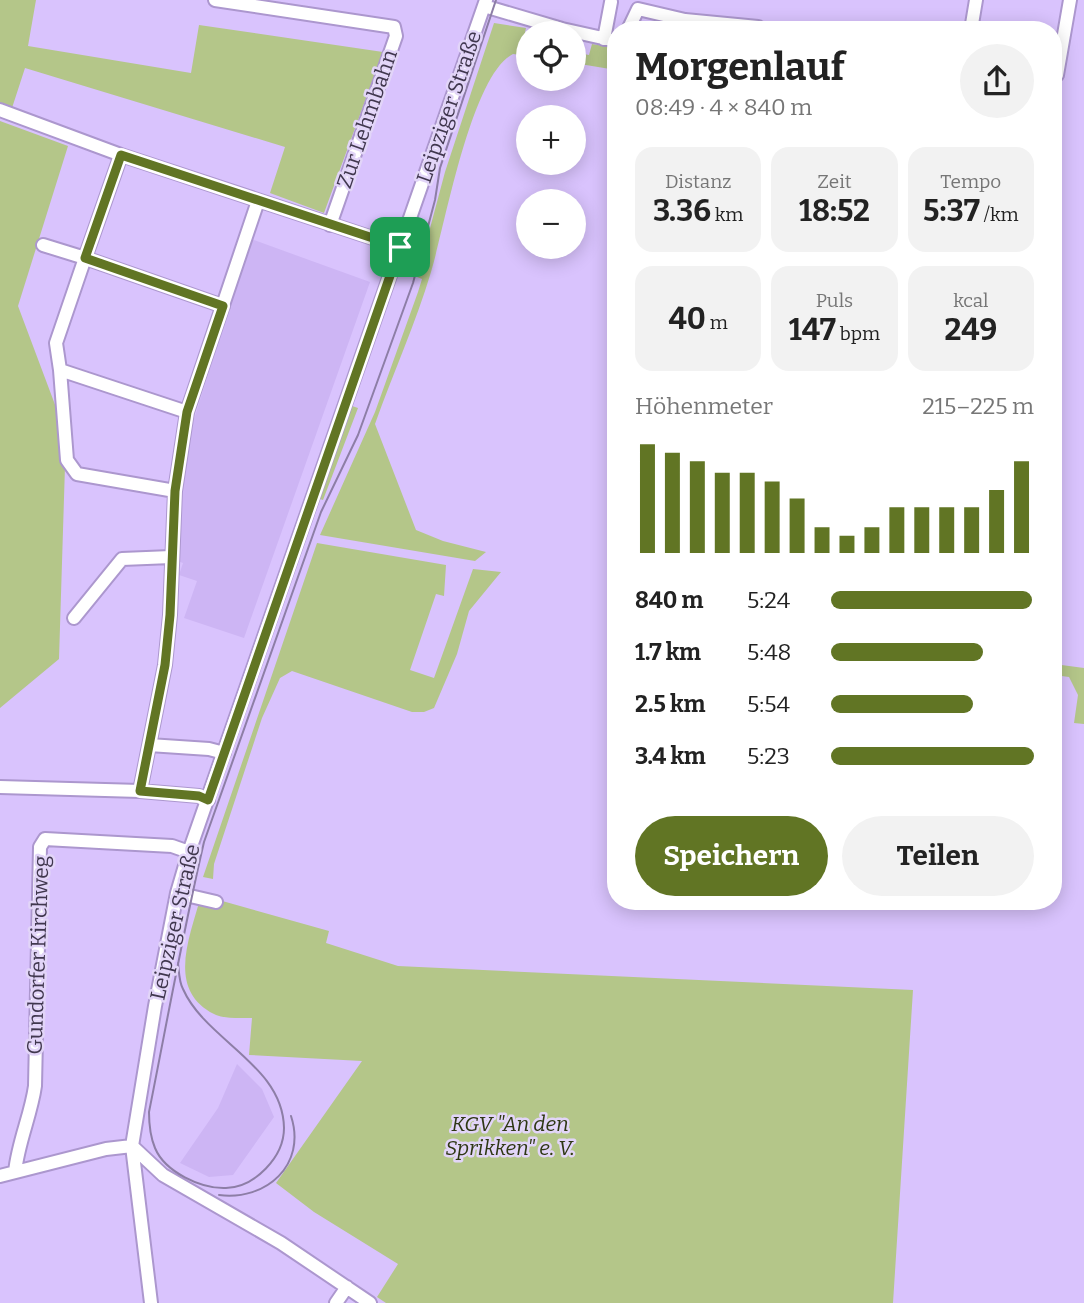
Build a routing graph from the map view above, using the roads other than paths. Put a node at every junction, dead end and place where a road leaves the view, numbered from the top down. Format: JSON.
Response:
{"nodes":[{"id":1,"x":215,"y":0,"type":"edge"},
{"id":2,"x":976,"y":0,"type":"edge"},
{"id":3,"x":1070,"y":0,"type":"edge"},
{"id":4,"x":611,"y":2,"type":"dead end"},
{"id":5,"x":485,"y":3,"type":"edge"},
{"id":6,"x":610,"y":21,"type":"edge"},
{"id":7,"x":632,"y":21,"type":"edge"},
{"id":8,"x":695,"y":21,"type":"edge"},
{"id":9,"x":972,"y":21,"type":"edge"},
{"id":10,"x":607,"y":39,"type":"edge"},
{"id":11,"x":1062,"y":50,"type":"edge"},
{"id":12,"x":0,"y":110,"type":"edge"},
{"id":13,"x":121,"y":155,"type":"junction"},
{"id":14,"x":258,"y":201,"type":"junction"},
{"id":15,"x":330,"y":225,"type":"junction"},
{"id":16,"x":43,"y":245,"type":"dead end"},
{"id":17,"x":400,"y":247,"type":"junction"},
{"id":18,"x":85,"y":258,"type":"junction"},
{"id":19,"x":223,"y":306,"type":"junction"},
{"id":20,"x":60,"y":370,"type":"junction"},
{"id":21,"x":187,"y":412,"type":"junction"},
{"id":22,"x":175,"y":491,"type":"junction"},
{"id":23,"x":171,"y":557,"type":"junction"},
{"id":24,"x":74,"y":618,"type":"dead end"},
{"id":25,"x":149,"y":745,"type":"junction"},
{"id":26,"x":224,"y":753,"type":"junction"},
{"id":27,"x":0,"y":787,"type":"edge"},
{"id":28,"x":140,"y":791,"type":"junction"},
{"id":29,"x":208,"y":800,"type":"junction"},
{"id":30,"x":189,"y":852,"type":"junction"},
{"id":31,"x":177,"y":893,"type":"junction"},
{"id":32,"x":216,"y":902,"type":"dead end"},
{"id":33,"x":132,"y":1146,"type":"junction"},
{"id":34,"x":15,"y":1172,"type":"junction"},
{"id":35,"x":0,"y":1176,"type":"edge"},
{"id":36,"x":347,"y":1287,"type":"junction"},
{"id":37,"x":151,"y":1303,"type":"edge"},
{"id":38,"x":336,"y":1303,"type":"edge"},
{"id":39,"x":370,"y":1303,"type":"edge"}],
"edges":[{"from":1,"to":15,"type":"street","name":"Zur Lehmbahn"},
{"from":2,"to":9,"type":"street"},
{"from":3,"to":11,"type":"street"},
{"from":4,"to":6,"type":"street"},
{"from":5,"to":10,"type":"street"},
{"from":5,"to":17,"type":"street","name":"Leipziger Straße"},
{"from":7,"to":8,"type":"street"},
{"from":12,"to":13,"type":"street"},
{"from":13,"to":14,"type":"street"},
{"from":13,"to":18,"type":"street"},
{"from":14,"to":15,"type":"street"},
{"from":14,"to":19,"type":"street"},
{"from":15,"to":17,"type":"street"},
{"from":16,"to":18,"type":"street"},
{"from":17,"to":26,"type":"street","name":"Leipziger Straße"},
{"from":18,"to":19,"type":"street"},
{"from":18,"to":20,"type":"street"},
{"from":19,"to":21,"type":"street"},
{"from":20,"to":21,"type":"street"},
{"from":20,"to":22,"type":"street"},
{"from":21,"to":22,"type":"street"},
{"from":22,"to":23,"type":"street"},
{"from":23,"to":24,"type":"street"},
{"from":23,"to":25,"type":"street"},
{"from":25,"to":26,"type":"street"},
{"from":25,"to":28,"type":"street"},
{"from":26,"to":29,"type":"street","name":"Leipziger Straße"},
{"from":27,"to":28,"type":"street"},
{"from":28,"to":29,"type":"street"},
{"from":29,"to":30,"type":"street","name":"Leipziger Straße"},
{"from":30,"to":31,"type":"street","name":"Leipziger Straße"},
{"from":30,"to":34,"type":"street","name":"Gundorfer Kirchweg"},
{"from":31,"to":32,"type":"street"},
{"from":31,"to":33,"type":"street","name":"Leipziger Straße"},
{"from":33,"to":34,"type":"street"},
{"from":33,"to":36,"type":"street"},
{"from":33,"to":37,"type":"street","name":"Leipziger Straße"},
{"from":34,"to":35,"type":"street"},
{"from":36,"to":38,"type":"street"},
{"from":36,"to":39,"type":"street"}]}
